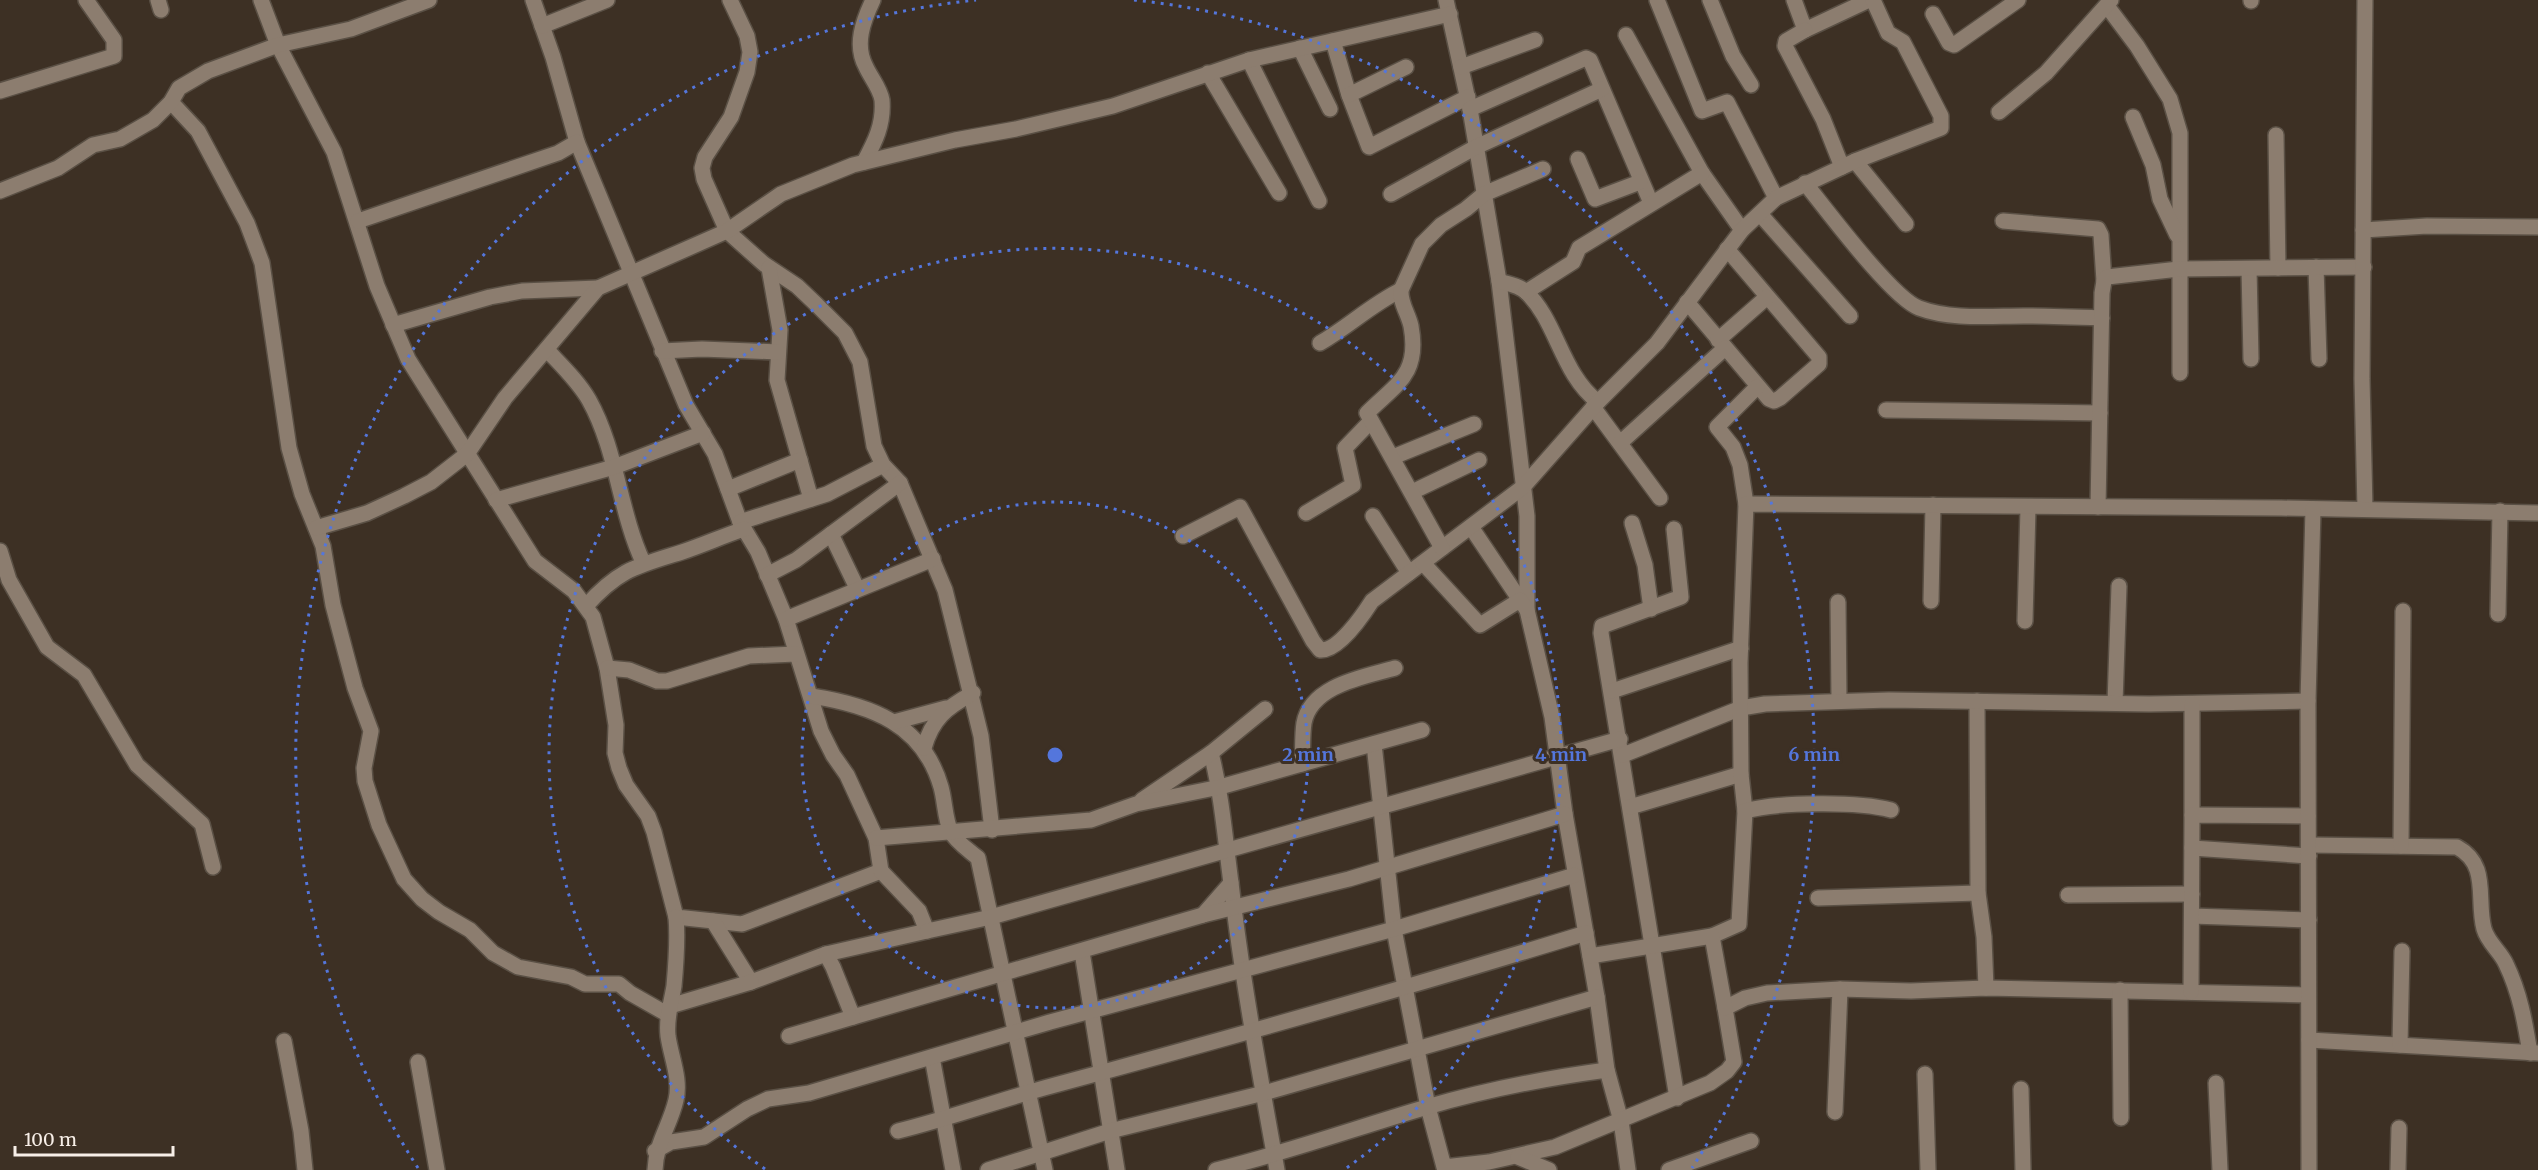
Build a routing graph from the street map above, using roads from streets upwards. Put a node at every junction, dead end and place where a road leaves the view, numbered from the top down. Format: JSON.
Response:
{"nodes":[{"id":1,"x":86,"y":0,"type":"edge"},
{"id":2,"x":261,"y":0,"type":"edge"},
{"id":3,"x":429,"y":0,"type":"edge"},
{"id":4,"x":533,"y":0,"type":"edge"},
{"id":5,"x":607,"y":0,"type":"edge"},
{"id":6,"x":730,"y":0,"type":"edge"},
{"id":7,"x":873,"y":0,"type":"edge"},
{"id":8,"x":1657,"y":0,"type":"edge"},
{"id":9,"x":1710,"y":0,"type":"edge"},
{"id":10,"x":1794,"y":0,"type":"edge"},
{"id":11,"x":1871,"y":0,"type":"edge"},
{"id":12,"x":2018,"y":0,"type":"edge"},
{"id":13,"x":2365,"y":0,"type":"edge"},
{"id":14,"x":2109,"y":3,"type":"edge"},
{"id":15,"x":1448,"y":7,"type":"edge"},
{"id":16,"x":1933,"y":14,"type":"dead end"},
{"id":17,"x":542,"y":26,"type":"junction"},
{"id":18,"x":1805,"y":30,"type":"junction"},
{"id":19,"x":1626,"y":35,"type":"dead end"},
{"id":20,"x":1535,"y":40,"type":"dead end"},
{"id":21,"x":1333,"y":41,"type":"junction"},
{"id":22,"x":278,"y":45,"type":"junction"},
{"id":23,"x":1300,"y":48,"type":"junction"},
{"id":24,"x":1249,"y":60,"type":"junction"},
{"id":25,"x":1406,"y":67,"type":"dead end"},
{"id":26,"x":1461,"y":68,"type":"junction"},
{"id":27,"x":1208,"y":73,"type":"junction"},
{"id":28,"x":1751,"y":85,"type":"dead end"},
{"id":29,"x":1602,"y":89,"type":"junction"},
{"id":30,"x":0,"y":91,"type":"edge"},
{"id":31,"x":1349,"y":95,"type":"junction"},
{"id":32,"x":171,"y":102,"type":"junction"},
{"id":33,"x":1469,"y":103,"type":"junction"},
{"id":34,"x":1330,"y":109,"type":"dead end"},
{"id":35,"x":1999,"y":112,"type":"dead end"},
{"id":36,"x":2133,"y":117,"type":"dead end"},
{"id":37,"x":2276,"y":135,"type":"dead end"},
{"id":38,"x":577,"y":142,"type":"junction"},
{"id":39,"x":1476,"y":147,"type":"junction"},
{"id":40,"x":1578,"y":159,"type":"dead end"},
{"id":41,"x":864,"y":162,"type":"junction"},
{"id":42,"x":1848,"y":164,"type":"junction"},
{"id":43,"x":1543,"y":169,"type":"dead end"},
{"id":44,"x":1702,"y":172,"type":"junction"},
{"id":45,"x":1640,"y":182,"type":"junction"},
{"id":46,"x":1805,"y":183,"type":"junction"},
{"id":47,"x":0,"y":191,"type":"edge"},
{"id":48,"x":1279,"y":193,"type":"dead end"},
{"id":49,"x":1484,"y":194,"type":"junction"},
{"id":50,"x":1391,"y":195,"type":"dead end"},
{"id":51,"x":1776,"y":198,"type":"junction"},
{"id":52,"x":1319,"y":201,"type":"dead end"},
{"id":53,"x":1651,"y":203,"type":"junction"},
{"id":54,"x":1760,"y":214,"type":"junction"},
{"id":55,"x":358,"y":221,"type":"junction"},
{"id":56,"x":2003,"y":221,"type":"dead end"},
{"id":57,"x":1906,"y":224,"type":"dead end"},
{"id":58,"x":2538,"y":227,"type":"edge"},
{"id":59,"x":1742,"y":230,"type":"junction"},
{"id":60,"x":2363,"y":230,"type":"junction"},
{"id":61,"x":727,"y":231,"type":"junction"},
{"id":62,"x":2179,"y":237,"type":"junction"},
{"id":63,"x":1727,"y":249,"type":"junction"},
{"id":64,"x":2316,"y":267,"type":"junction"},
{"id":65,"x":2364,"y":267,"type":"junction"},
{"id":66,"x":770,"y":268,"type":"junction"},
{"id":67,"x":2278,"y":268,"type":"junction"},
{"id":68,"x":2179,"y":269,"type":"junction"},
{"id":69,"x":2249,"y":269,"type":"junction"},
{"id":70,"x":630,"y":273,"type":"junction"},
{"id":71,"x":1499,"y":281,"type":"junction"},
{"id":72,"x":2104,"y":281,"type":"junction"},
{"id":73,"x":598,"y":288,"type":"junction"},
{"id":74,"x":1401,"y":290,"type":"junction"},
{"id":75,"x":1526,"y":292,"type":"junction"},
{"id":76,"x":1767,"y":297,"type":"junction"},
{"id":77,"x":1688,"y":302,"type":"junction"},
{"id":78,"x":1850,"y":316,"type":"dead end"},
{"id":79,"x":2102,"y":318,"type":"junction"},
{"id":80,"x":393,"y":325,"type":"junction"},
{"id":81,"x":1320,"y":343,"type":"dead end"},
{"id":82,"x":1722,"y":344,"type":"junction"},
{"id":83,"x":547,"y":350,"type":"junction"},
{"id":84,"x":662,"y":351,"type":"junction"},
{"id":85,"x":778,"y":352,"type":"junction"},
{"id":86,"x":2251,"y":359,"type":"dead end"},
{"id":87,"x":2319,"y":359,"type":"dead end"},
{"id":88,"x":2180,"y":374,"type":"dead end"},
{"id":89,"x":1757,"y":387,"type":"junction"},
{"id":90,"x":1595,"y":405,"type":"junction"},
{"id":91,"x":1886,"y":410,"type":"dead end"},
{"id":92,"x":2100,"y":413,"type":"junction"},
{"id":93,"x":1371,"y":421,"type":"junction"},
{"id":94,"x":1474,"y":424,"type":"dead end"},
{"id":95,"x":703,"y":433,"type":"junction"},
{"id":96,"x":1620,"y":443,"type":"junction"},
{"id":97,"x":467,"y":454,"type":"junction"},
{"id":98,"x":1393,"y":457,"type":"junction"},
{"id":99,"x":800,"y":460,"type":"junction"},
{"id":100,"x":1479,"y":460,"type":"dead end"},
{"id":101,"x":883,"y":465,"type":"junction"},
{"id":102,"x":614,"y":466,"type":"junction"},
{"id":103,"x":900,"y":483,"type":"junction"},
{"id":104,"x":1523,"y":487,"type":"junction"},
{"id":105,"x":728,"y":489,"type":"junction"},
{"id":106,"x":1412,"y":492,"type":"junction"},
{"id":107,"x":1660,"y":498,"type":"dead end"},
{"id":108,"x":811,"y":499,"type":"junction"},
{"id":109,"x":496,"y":500,"type":"junction"},
{"id":110,"x":1746,"y":504,"type":"junction"},
{"id":111,"x":1933,"y":505,"type":"junction"},
{"id":112,"x":2098,"y":507,"type":"junction"},
{"id":113,"x":2028,"y":508,"type":"junction"},
{"id":114,"x":2313,"y":509,"type":"junction"},
{"id":115,"x":2365,"y":509,"type":"junction"},
{"id":116,"x":2500,"y":511,"type":"junction"},
{"id":117,"x":1306,"y":513,"type":"dead end"},
{"id":118,"x":2538,"y":513,"type":"edge"},
{"id":119,"x":1373,"y":516,"type":"dead end"},
{"id":120,"x":1632,"y":523,"type":"dead end"},
{"id":121,"x":742,"y":525,"type":"junction"},
{"id":122,"x":1471,"y":526,"type":"junction"},
{"id":123,"x":316,"y":528,"type":"junction"},
{"id":124,"x":1674,"y":529,"type":"dead end"},
{"id":125,"x":831,"y":534,"type":"junction"},
{"id":126,"x":1183,"y":536,"type":"dead end"},
{"id":127,"x":1442,"y":548,"type":"junction"},
{"id":128,"x":0,"y":551,"type":"edge"},
{"id":129,"x":933,"y":559,"type":"junction"},
{"id":130,"x":643,"y":562,"type":"junction"},
{"id":131,"x":1423,"y":563,"type":"junction"},
{"id":132,"x":1409,"y":573,"type":"junction"},
{"id":133,"x":767,"y":574,"type":"junction"},
{"id":134,"x":2119,"y":586,"type":"dead end"},
{"id":135,"x":858,"y":588,"type":"junction"},
{"id":136,"x":1932,"y":601,"type":"dead end"},
{"id":137,"x":1838,"y":603,"type":"dead end"},
{"id":138,"x":1524,"y":605,"type":"junction"},
{"id":139,"x":586,"y":606,"type":"junction"},
{"id":140,"x":1651,"y":609,"type":"junction"},
{"id":141,"x":2403,"y":611,"type":"dead end"},
{"id":142,"x":2498,"y":614,"type":"dead end"},
{"id":143,"x":786,"y":619,"type":"junction"},
{"id":144,"x":2025,"y":621,"type":"dead end"},
{"id":145,"x":1741,"y":648,"type":"junction"},
{"id":146,"x":796,"y":654,"type":"junction"},
{"id":147,"x":607,"y":668,"type":"junction"},
{"id":148,"x":1395,"y":668,"type":"dead end"},
{"id":149,"x":1612,"y":692,"type":"junction"},
{"id":150,"x":973,"y":693,"type":"junction"},
{"id":151,"x":810,"y":696,"type":"junction"},
{"id":152,"x":1839,"y":700,"type":"junction"},
{"id":153,"x":1977,"y":701,"type":"junction"},
{"id":154,"x":2308,"y":701,"type":"junction"},
{"id":155,"x":2115,"y":703,"type":"junction"},
{"id":156,"x":2192,"y":704,"type":"junction"},
{"id":157,"x":946,"y":708,"type":"junction"},
{"id":158,"x":1741,"y":708,"type":"junction"},
{"id":159,"x":1264,"y":709,"type":"dead end"},
{"id":160,"x":894,"y":722,"type":"junction"},
{"id":161,"x":1422,"y":730,"type":"dead end"},
{"id":162,"x":1620,"y":739,"type":"junction"},
{"id":163,"x":1374,"y":744,"type":"junction"},
{"id":164,"x":924,"y":748,"type":"junction"},
{"id":165,"x":1211,"y":753,"type":"junction"},
{"id":166,"x":1623,"y":755,"type":"junction"},
{"id":167,"x":1558,"y":757,"type":"junction"},
{"id":168,"x":1302,"y":764,"type":"junction"},
{"id":169,"x":1741,"y":774,"type":"junction"},
{"id":170,"x":1220,"y":787,"type":"junction"},
{"id":171,"x":1137,"y":804,"type":"junction"},
{"id":172,"x":1380,"y":807,"type":"junction"},
{"id":173,"x":1630,"y":807,"type":"junction"},
{"id":174,"x":1891,"y":810,"type":"dead end"},
{"id":175,"x":1745,"y":811,"type":"junction"},
{"id":176,"x":1565,"y":814,"type":"junction"},
{"id":177,"x":2192,"y":815,"type":"junction"},
{"id":178,"x":2308,"y":816,"type":"junction"},
{"id":179,"x":992,"y":830,"type":"junction"},
{"id":180,"x":951,"y":833,"type":"junction"},
{"id":181,"x":876,"y":838,"type":"junction"},
{"id":182,"x":2401,"y":846,"type":"junction"},
{"id":183,"x":2192,"y":848,"type":"junction"},
{"id":184,"x":1228,"y":850,"type":"junction"},
{"id":185,"x":2309,"y":851,"type":"junction"},
{"id":186,"x":213,"y":867,"type":"dead end"},
{"id":187,"x":1388,"y":867,"type":"junction"},
{"id":188,"x":881,"y":871,"type":"junction"},
{"id":189,"x":1575,"y":875,"type":"junction"},
{"id":190,"x":1231,"y":883,"type":"junction"},
{"id":191,"x":1978,"y":893,"type":"junction"},
{"id":192,"x":2192,"y":894,"type":"junction"},
{"id":193,"x":2068,"y":895,"type":"dead end"},
{"id":194,"x":1818,"y":898,"type":"dead end"},
{"id":195,"x":1235,"y":907,"type":"junction"},
{"id":196,"x":1203,"y":915,"type":"junction"},
{"id":197,"x":2192,"y":916,"type":"junction"},
{"id":198,"x":676,"y":917,"type":"junction"},
{"id":199,"x":991,"y":917,"type":"junction"},
{"id":200,"x":2309,"y":920,"type":"junction"},
{"id":201,"x":713,"y":921,"type":"junction"},
{"id":202,"x":1394,"y":929,"type":"junction"},
{"id":203,"x":927,"y":932,"type":"junction"},
{"id":204,"x":1586,"y":933,"type":"junction"},
{"id":205,"x":1712,"y":936,"type":"junction"},
{"id":206,"x":1652,"y":944,"type":"junction"},
{"id":207,"x":2402,"y":951,"type":"dead end"},
{"id":208,"x":1082,"y":952,"type":"junction"},
{"id":209,"x":826,"y":954,"type":"junction"},
{"id":210,"x":1590,"y":956,"type":"junction"},
{"id":211,"x":1243,"y":970,"type":"junction"},
{"id":212,"x":1002,"y":974,"type":"junction"},
{"id":213,"x":751,"y":982,"type":"junction"},
{"id":214,"x":1986,"y":988,"type":"junction"},
{"id":215,"x":1405,"y":989,"type":"junction"},
{"id":216,"x":1840,"y":989,"type":"junction"},
{"id":217,"x":2120,"y":990,"type":"junction"},
{"id":218,"x":2191,"y":992,"type":"junction"},
{"id":219,"x":2308,"y":995,"type":"junction"},
{"id":220,"x":1597,"y":997,"type":"junction"},
{"id":221,"x":1725,"y":1008,"type":"junction"},
{"id":222,"x":669,"y":1010,"type":"junction"},
{"id":223,"x":1092,"y":1011,"type":"junction"},
{"id":224,"x":853,"y":1017,"type":"junction"},
{"id":225,"x":1014,"y":1033,"type":"junction"},
{"id":226,"x":1253,"y":1033,"type":"junction"},
{"id":227,"x":789,"y":1036,"type":"dead end"},
{"id":228,"x":2309,"y":1040,"type":"junction"},
{"id":229,"x":284,"y":1041,"type":"dead end"},
{"id":230,"x":2400,"y":1046,"type":"junction"},
{"id":231,"x":1416,"y":1049,"type":"junction"},
{"id":232,"x":2534,"y":1053,"type":"edge"},
{"id":233,"x":932,"y":1057,"type":"junction"},
{"id":234,"x":418,"y":1062,"type":"dead end"},
{"id":235,"x":1607,"y":1070,"type":"junction"},
{"id":236,"x":1101,"y":1072,"type":"junction"},
{"id":237,"x":1925,"y":1074,"type":"dead end"},
{"id":238,"x":2216,"y":1083,"type":"dead end"},
{"id":239,"x":2021,"y":1089,"type":"dead end"},
{"id":240,"x":1028,"y":1092,"type":"junction"},
{"id":241,"x":1264,"y":1093,"type":"junction"},
{"id":242,"x":1677,"y":1098,"type":"junction"},
{"id":243,"x":1428,"y":1107,"type":"junction"},
{"id":244,"x":1835,"y":1112,"type":"dead end"},
{"id":245,"x":2121,"y":1118,"type":"dead end"},
{"id":246,"x":944,"y":1120,"type":"junction"},
{"id":247,"x":1621,"y":1121,"type":"junction"},
{"id":248,"x":2399,"y":1128,"type":"dead end"},
{"id":249,"x":898,"y":1131,"type":"dead end"},
{"id":250,"x":1110,"y":1131,"type":"junction"},
{"id":251,"x":1750,"y":1141,"type":"dead end"},
{"id":252,"x":656,"y":1151,"type":"junction"},
{"id":253,"x":1041,"y":1153,"type":"junction"},
{"id":254,"x":1518,"y":1157,"type":"junction"},
{"id":255,"x":1276,"y":1163,"type":"edge"},
{"id":256,"x":1437,"y":1168,"type":"edge"},
{"id":257,"x":305,"y":1170,"type":"edge"},
{"id":258,"x":437,"y":1170,"type":"edge"},
{"id":259,"x":655,"y":1170,"type":"edge"},
{"id":260,"x":952,"y":1170,"type":"edge"},
{"id":261,"x":988,"y":1170,"type":"edge"},
{"id":262,"x":1045,"y":1170,"type":"edge"},
{"id":263,"x":1117,"y":1170,"type":"edge"},
{"id":264,"x":1216,"y":1170,"type":"edge"},
{"id":265,"x":1550,"y":1170,"type":"edge"},
{"id":266,"x":1628,"y":1170,"type":"edge"},
{"id":267,"x":1669,"y":1170,"type":"edge"},
{"id":268,"x":1928,"y":1170,"type":"edge"},
{"id":269,"x":2023,"y":1170,"type":"edge"},
{"id":270,"x":2220,"y":1170,"type":"edge"},
{"id":271,"x":2309,"y":1170,"type":"edge"},
{"id":272,"x":2398,"y":1170,"type":"edge"}],
"edges":[{"from":1,"to":30,"type":"street"},
{"from":2,"to":22,"type":"street"},
{"from":3,"to":22,"type":"street"},
{"from":4,"to":17,"type":"street"},
{"from":5,"to":17,"type":"street"},
{"from":6,"to":61,"type":"street"},
{"from":7,"to":41,"type":"street"},
{"from":8,"to":51,"type":"street"},
{"from":9,"to":28,"type":"street"},
{"from":10,"to":18,"type":"street"},
{"from":11,"to":18,"type":"street"},
{"from":11,"to":42,"type":"street"},
{"from":12,"to":16,"type":"street"},
{"from":13,"to":60,"type":"street"},
{"from":14,"to":35,"type":"street"},
{"from":14,"to":62,"type":"street"},
{"from":15,"to":21,"type":"street"},
{"from":15,"to":26,"type":"street"},
{"from":17,"to":38,"type":"street"},
{"from":18,"to":42,"type":"street"},
{"from":19,"to":44,"type":"street"},
{"from":20,"to":26,"type":"street"},
{"from":21,"to":23,"type":"street"},
{"from":21,"to":31,"type":"street"},
{"from":22,"to":32,"type":"street"},
{"from":22,"to":55,"type":"street"},
{"from":23,"to":24,"type":"street"},
{"from":23,"to":34,"type":"street"},
{"from":24,"to":27,"type":"street"},
{"from":24,"to":52,"type":"street"},
{"from":25,"to":31,"type":"street"},
{"from":26,"to":33,"type":"street"},
{"from":27,"to":41,"type":"street"},
{"from":27,"to":48,"type":"street"},
{"from":29,"to":33,"type":"street"},
{"from":29,"to":39,"type":"street"},
{"from":29,"to":45,"type":"street"},
{"from":31,"to":33,"type":"street"},
{"from":32,"to":47,"type":"street"},
{"from":32,"to":123,"type":"street"},
{"from":33,"to":39,"type":"street"},
{"from":36,"to":62,"type":"street"},
{"from":37,"to":67,"type":"street"},
{"from":38,"to":55,"type":"street"},
{"from":38,"to":70,"type":"street"},
{"from":39,"to":49,"type":"street"},
{"from":39,"to":50,"type":"street"},
{"from":40,"to":45,"type":"street"},
{"from":41,"to":61,"type":"street"},
{"from":42,"to":46,"type":"street"},
{"from":42,"to":57,"type":"street"},
{"from":43,"to":49,"type":"street"},
{"from":44,"to":53,"type":"street"},
{"from":44,"to":59,"type":"street"},
{"from":45,"to":53,"type":"street"},
{"from":46,"to":51,"type":"street"},
{"from":46,"to":79,"type":"street"},
{"from":49,"to":71,"type":"street"},
{"from":49,"to":74,"type":"street"},
{"from":51,"to":54,"type":"street"},
{"from":53,"to":75,"type":"street"},
{"from":54,"to":59,"type":"street"},
{"from":54,"to":78,"type":"street"},
{"from":55,"to":80,"type":"street"},
{"from":56,"to":72,"type":"street"},
{"from":58,"to":60,"type":"street"},
{"from":59,"to":63,"type":"street"},
{"from":60,"to":65,"type":"street"},
{"from":61,"to":66,"type":"street"},
{"from":61,"to":70,"type":"street"},
{"from":62,"to":68,"type":"street"},
{"from":63,"to":76,"type":"street"},
{"from":63,"to":77,"type":"street"},
{"from":64,"to":65,"type":"street"},
{"from":64,"to":67,"type":"street"},
{"from":64,"to":87,"type":"street"},
{"from":65,"to":115,"type":"street"},
{"from":66,"to":85,"type":"street"},
{"from":66,"to":101,"type":"street"},
{"from":67,"to":69,"type":"street"},
{"from":68,"to":69,"type":"street"},
{"from":68,"to":72,"type":"street"},
{"from":68,"to":88,"type":"street"},
{"from":69,"to":86,"type":"street"},
{"from":70,"to":73,"type":"street"},
{"from":70,"to":84,"type":"street"},
{"from":71,"to":75,"type":"street"},
{"from":71,"to":104,"type":"street"},
{"from":72,"to":79,"type":"street"},
{"from":73,"to":80,"type":"street"},
{"from":73,"to":83,"type":"street"},
{"from":74,"to":81,"type":"street"},
{"from":74,"to":93,"type":"street"},
{"from":75,"to":90,"type":"street"},
{"from":76,"to":82,"type":"street"},
{"from":76,"to":89,"type":"street"},
{"from":77,"to":82,"type":"street"},
{"from":77,"to":90,"type":"street"},
{"from":79,"to":92,"type":"street"},
{"from":80,"to":97,"type":"street"},
{"from":82,"to":89,"type":"street"},
{"from":82,"to":96,"type":"street"},
{"from":83,"to":97,"type":"street"},
{"from":83,"to":102,"type":"street"},
{"from":84,"to":85,"type":"street"},
{"from":84,"to":95,"type":"street"},
{"from":85,"to":99,"type":"street"},
{"from":89,"to":110,"type":"street"},
{"from":90,"to":96,"type":"street"},
{"from":90,"to":104,"type":"street"},
{"from":91,"to":92,"type":"street"},
{"from":92,"to":112,"type":"street"},
{"from":93,"to":98,"type":"street"},
{"from":93,"to":117,"type":"street"},
{"from":94,"to":98,"type":"street"},
{"from":95,"to":102,"type":"street"},
{"from":95,"to":105,"type":"street"},
{"from":96,"to":107,"type":"street"},
{"from":97,"to":109,"type":"street"},
{"from":97,"to":123,"type":"street"},
{"from":98,"to":106,"type":"street"},
{"from":99,"to":105,"type":"street"},
{"from":99,"to":108,"type":"street"},
{"from":100,"to":106,"type":"street"},
{"from":101,"to":103,"type":"street"},
{"from":101,"to":108,"type":"street"},
{"from":102,"to":109,"type":"street"},
{"from":102,"to":130,"type":"street"},
{"from":103,"to":125,"type":"street"},
{"from":103,"to":129,"type":"street"},
{"from":104,"to":122,"type":"street"},
{"from":104,"to":138,"type":"street"},
{"from":105,"to":121,"type":"street"},
{"from":106,"to":127,"type":"street"},
{"from":108,"to":121,"type":"street"},
{"from":109,"to":139,"type":"street"},
{"from":110,"to":111,"type":"street"},
{"from":110,"to":145,"type":"street"},
{"from":111,"to":113,"type":"street"},
{"from":111,"to":136,"type":"street"},
{"from":112,"to":113,"type":"street"},
{"from":112,"to":114,"type":"street"},
{"from":113,"to":144,"type":"street"},
{"from":114,"to":115,"type":"street"},
{"from":114,"to":154,"type":"street"},
{"from":115,"to":116,"type":"street"},
{"from":116,"to":118,"type":"street"},
{"from":116,"to":142,"type":"street"},
{"from":119,"to":132,"type":"street"},
{"from":120,"to":140,"type":"street"},
{"from":121,"to":130,"type":"street"},
{"from":121,"to":133,"type":"street"},
{"from":122,"to":127,"type":"street"},
{"from":122,"to":138,"type":"street"},
{"from":123,"to":222,"type":"street"},
{"from":124,"to":140,"type":"street"},
{"from":125,"to":133,"type":"street"},
{"from":125,"to":135,"type":"street"},
{"from":126,"to":132,"type":"street"},
{"from":127,"to":131,"type":"street"},
{"from":128,"to":186,"type":"street"},
{"from":129,"to":135,"type":"street"},
{"from":129,"to":150,"type":"street"},
{"from":130,"to":139,"type":"street"},
{"from":131,"to":132,"type":"street"},
{"from":131,"to":138,"type":"street"},
{"from":133,"to":143,"type":"street"},
{"from":134,"to":155,"type":"street"},
{"from":135,"to":143,"type":"street"},
{"from":137,"to":152,"type":"street"},
{"from":138,"to":167,"type":"street"},
{"from":139,"to":147,"type":"street"},
{"from":140,"to":149,"type":"street"},
{"from":141,"to":182,"type":"street"},
{"from":143,"to":146,"type":"street"},
{"from":145,"to":149,"type":"street"},
{"from":145,"to":158,"type":"street"},
{"from":146,"to":147,"type":"street"},
{"from":146,"to":151,"type":"street"},
{"from":147,"to":198,"type":"street"},
{"from":148,"to":168,"type":"street"},
{"from":149,"to":162,"type":"street"},
{"from":150,"to":157,"type":"street"},
{"from":150,"to":179,"type":"street"},
{"from":151,"to":160,"type":"street"},
{"from":151,"to":181,"type":"street"},
{"from":152,"to":153,"type":"street"},
{"from":152,"to":158,"type":"street"},
{"from":153,"to":155,"type":"street"},
{"from":153,"to":191,"type":"street"},
{"from":154,"to":156,"type":"street"},
{"from":154,"to":178,"type":"street"},
{"from":155,"to":156,"type":"street"},
{"from":156,"to":177,"type":"street"},
{"from":157,"to":160,"type":"street"},
{"from":157,"to":164,"type":"street"},
{"from":158,"to":166,"type":"street"},
{"from":158,"to":169,"type":"street"},
{"from":159,"to":165,"type":"street"},
{"from":160,"to":164,"type":"street"},
{"from":161,"to":163,"type":"street"},
{"from":162,"to":166,"type":"street"},
{"from":162,"to":167,"type":"street"},
{"from":163,"to":168,"type":"street"},
{"from":163,"to":172,"type":"street"},
{"from":164,"to":180,"type":"street"},
{"from":165,"to":170,"type":"street"},
{"from":165,"to":171,"type":"street"},
{"from":166,"to":173,"type":"street"},
{"from":167,"to":172,"type":"street"},
{"from":167,"to":176,"type":"street"},
{"from":168,"to":170,"type":"street"},
{"from":169,"to":173,"type":"street"},
{"from":169,"to":175,"type":"street"},
{"from":170,"to":171,"type":"street"},
{"from":170,"to":184,"type":"street"},
{"from":171,"to":179,"type":"street"},
{"from":172,"to":184,"type":"street"},
{"from":172,"to":187,"type":"street"},
{"from":173,"to":206,"type":"street"},
{"from":174,"to":175,"type":"street"},
{"from":175,"to":205,"type":"street"},
{"from":176,"to":187,"type":"street"},
{"from":176,"to":189,"type":"street"},
{"from":177,"to":178,"type":"street"},
{"from":177,"to":183,"type":"street"},
{"from":178,"to":185,"type":"street"},
{"from":179,"to":180,"type":"street"},
{"from":180,"to":181,"type":"street"},
{"from":180,"to":199,"type":"street"},
{"from":181,"to":188,"type":"street"},
{"from":182,"to":185,"type":"street"},
{"from":182,"to":232,"type":"street"},
{"from":183,"to":185,"type":"street"},
{"from":183,"to":192,"type":"street"},
{"from":184,"to":190,"type":"street"},
{"from":184,"to":199,"type":"street"},
{"from":185,"to":200,"type":"street"},
{"from":187,"to":195,"type":"street"},
{"from":187,"to":202,"type":"street"},
{"from":188,"to":201,"type":"street"},
{"from":188,"to":203,"type":"street"},
{"from":189,"to":202,"type":"street"},
{"from":189,"to":204,"type":"street"},
{"from":190,"to":195,"type":"street"},
{"from":190,"to":196,"type":"street"},
{"from":191,"to":194,"type":"street"},
{"from":191,"to":214,"type":"street"},
{"from":192,"to":193,"type":"street"},
{"from":192,"to":197,"type":"street"},
{"from":195,"to":196,"type":"street"},
{"from":195,"to":211,"type":"street"},
{"from":196,"to":208,"type":"street"},
{"from":197,"to":200,"type":"street"},
{"from":197,"to":218,"type":"street"},
{"from":198,"to":201,"type":"street"},
{"from":198,"to":222,"type":"street"},
{"from":199,"to":203,"type":"street"},
{"from":199,"to":212,"type":"street"},
{"from":200,"to":219,"type":"street"},
{"from":201,"to":213,"type":"street"},
{"from":202,"to":211,"type":"street"},
{"from":202,"to":215,"type":"street"},
{"from":203,"to":209,"type":"street"},
{"from":204,"to":210,"type":"street"},
{"from":204,"to":215,"type":"street"},
{"from":205,"to":206,"type":"street"},
{"from":205,"to":221,"type":"street"},
{"from":206,"to":210,"type":"street"},
{"from":206,"to":242,"type":"street"},
{"from":207,"to":230,"type":"street"},
{"from":208,"to":212,"type":"street"},
{"from":208,"to":223,"type":"street"},
{"from":209,"to":213,"type":"street"},
{"from":209,"to":224,"type":"street"},
{"from":210,"to":220,"type":"street"},
{"from":211,"to":223,"type":"street"},
{"from":211,"to":226,"type":"street"},
{"from":212,"to":224,"type":"street"},
{"from":212,"to":225,"type":"street"},
{"from":213,"to":222,"type":"street"},
{"from":214,"to":216,"type":"street"},
{"from":214,"to":217,"type":"street"},
{"from":215,"to":226,"type":"street"},
{"from":215,"to":231,"type":"street"},
{"from":216,"to":221,"type":"street"},
{"from":216,"to":244,"type":"street"},
{"from":217,"to":218,"type":"street"},
{"from":217,"to":245,"type":"street"},
{"from":218,"to":219,"type":"street"},
{"from":219,"to":228,"type":"street"},
{"from":220,"to":231,"type":"street"},
{"from":220,"to":235,"type":"street"},
{"from":221,"to":242,"type":"street"},
{"from":222,"to":252,"type":"street"},
{"from":223,"to":225,"type":"street"},
{"from":223,"to":236,"type":"street"},
{"from":224,"to":227,"type":"street"},
{"from":225,"to":233,"type":"street"},
{"from":225,"to":240,"type":"street"},
{"from":226,"to":236,"type":"street"},
{"from":226,"to":241,"type":"street"},
{"from":228,"to":230,"type":"street"},
{"from":228,"to":271,"type":"street"},
{"from":229,"to":257,"type":"street"},
{"from":230,"to":232,"type":"street"},
{"from":231,"to":241,"type":"street"},
{"from":231,"to":243,"type":"street"},
{"from":233,"to":246,"type":"street"},
{"from":233,"to":252,"type":"street"},
{"from":234,"to":258,"type":"street"},
{"from":235,"to":243,"type":"street"},
{"from":235,"to":247,"type":"street"},
{"from":236,"to":240,"type":"street"},
{"from":236,"to":250,"type":"street"},
{"from":237,"to":268,"type":"street"},
{"from":238,"to":270,"type":"street"},
{"from":239,"to":269,"type":"street"},
{"from":240,"to":246,"type":"street"},
{"from":240,"to":253,"type":"street"},
{"from":241,"to":250,"type":"street"},
{"from":241,"to":255,"type":"street"},
{"from":242,"to":247,"type":"street"},
{"from":243,"to":255,"type":"street"},
{"from":243,"to":256,"type":"street"},
{"from":246,"to":249,"type":"street"},
{"from":246,"to":260,"type":"street"},
{"from":247,"to":254,"type":"street"},
{"from":247,"to":266,"type":"street"},
{"from":248,"to":272,"type":"street"},
{"from":250,"to":253,"type":"street"},
{"from":250,"to":263,"type":"street"},
{"from":251,"to":267,"type":"street"},
{"from":252,"to":259,"type":"street"},
{"from":253,"to":261,"type":"street"},
{"from":253,"to":262,"type":"street"},
{"from":254,"to":256,"type":"street"},
{"from":254,"to":265,"type":"street"},
{"from":255,"to":264,"type":"street"}]}
